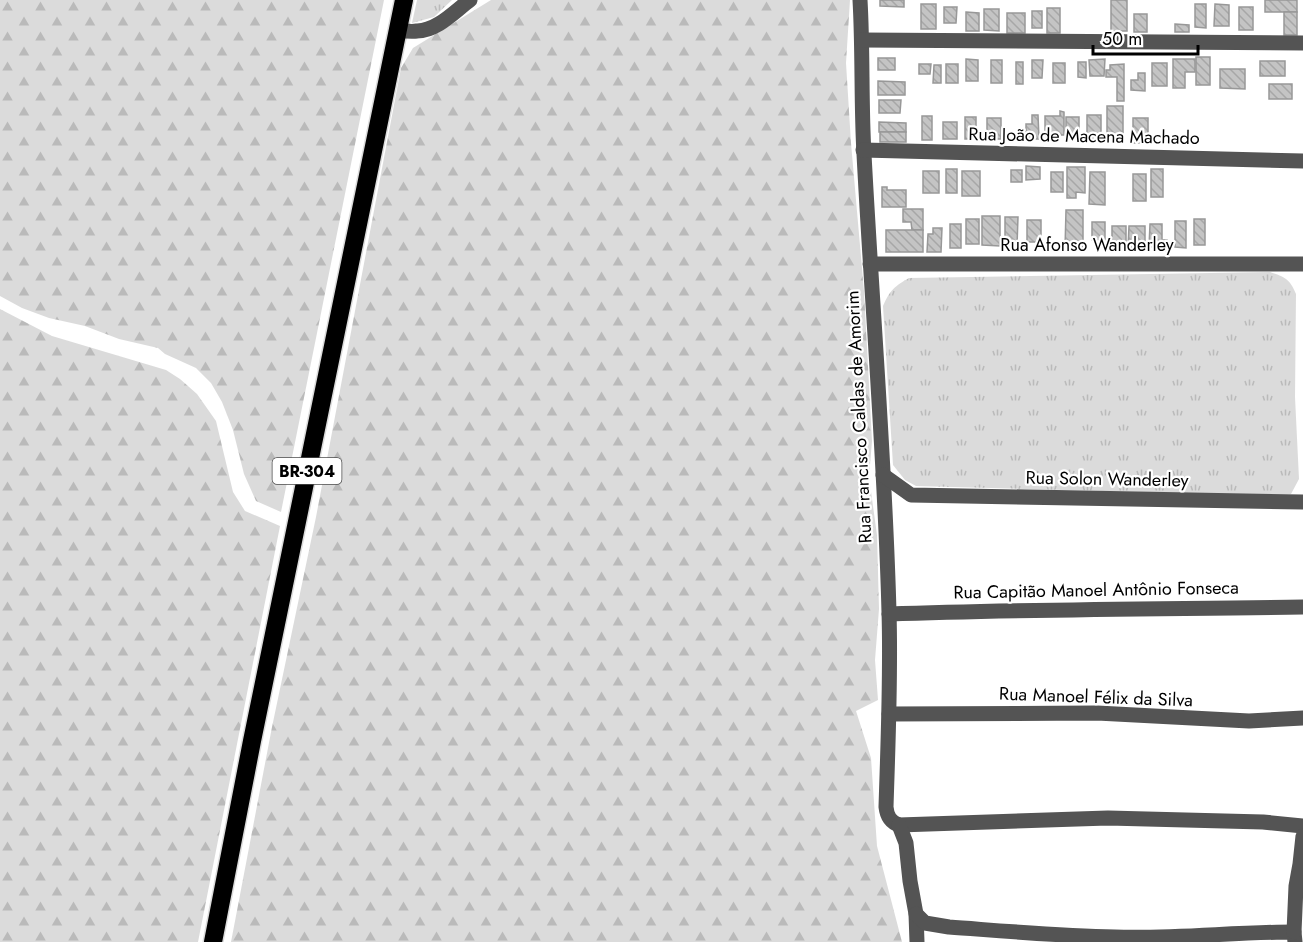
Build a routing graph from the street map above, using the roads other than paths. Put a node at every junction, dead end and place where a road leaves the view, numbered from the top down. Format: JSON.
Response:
{"nodes":[{"id":1,"x":404,"y":0,"type":"edge"},
{"id":2,"x":470,"y":0,"type":"edge"},
{"id":3,"x":861,"y":0,"type":"edge"},
{"id":4,"x":398,"y":30,"type":"junction"},
{"id":5,"x":862,"y":40,"type":"junction"},
{"id":6,"x":1303,"y":43,"type":"edge"},
{"id":7,"x":863,"y":150,"type":"junction"},
{"id":8,"x":1303,"y":161,"type":"edge"},
{"id":9,"x":870,"y":264,"type":"junction"},
{"id":10,"x":1303,"y":264,"type":"edge"},
{"id":11,"x":883,"y":475,"type":"junction"},
{"id":12,"x":911,"y":495,"type":"junction"},
{"id":13,"x":1303,"y":502,"type":"edge"},
{"id":14,"x":885,"y":509,"type":"junction"},
{"id":15,"x":1303,"y":607,"type":"edge"},
{"id":16,"x":889,"y":614,"type":"junction"},
{"id":17,"x":889,"y":714,"type":"junction"},
{"id":18,"x":1303,"y":718,"type":"edge"},
{"id":19,"x":899,"y":825,"type":"junction"},
{"id":20,"x":1303,"y":826,"type":"edge"},
{"id":21,"x":1303,"y":836,"type":"edge"},
{"id":22,"x":916,"y":914,"type":"junction"},
{"id":23,"x":1294,"y":937,"type":"edge"},
{"id":24,"x":213,"y":942,"type":"edge"},
{"id":25,"x":917,"y":942,"type":"edge"}],
"edges":[{"from":1,"to":4,"type":"highway","number":"BR-304"},
{"from":2,"to":4,"type":"street"},
{"from":3,"to":5,"type":"street","name":"Rua Francisco Caldas de Amorim"},
{"from":4,"to":24,"type":"highway","number":"BR-304"},
{"from":5,"to":6,"type":"street"},
{"from":5,"to":7,"type":"street","name":"Rua Francisco Caldas de Amorim"},
{"from":7,"to":8,"type":"street","name":"Rua João de Macena Machado"},
{"from":7,"to":9,"type":"street","name":"Rua Francisco Caldas de Amorim"},
{"from":9,"to":10,"type":"street","name":"Rua Afonso Wanderley"},
{"from":9,"to":11,"type":"street","name":"Rua Francisco Caldas de Amorim"},
{"from":11,"to":12,"type":"street"},
{"from":11,"to":14,"type":"street","name":"Rua Francisco Caldas de Amorim"},
{"from":12,"to":13,"type":"street","name":"Rua Solon Wanderley"},
{"from":12,"to":14,"type":"street","name":"Rua Solon Wanderley"},
{"from":14,"to":16,"type":"street","name":"Rua Francisco Caldas de Amorim"},
{"from":15,"to":16,"type":"street","name":"Rua Capitão Manoel Antônio Fonseca"},
{"from":16,"to":17,"type":"street","name":"Rua Francisco Caldas de Amorim"},
{"from":17,"to":18,"type":"street","name":"Rua Manoel Félix da Silva"},
{"from":17,"to":19,"type":"street","name":"Rua Francisco Caldas de Amorim"},
{"from":19,"to":20,"type":"street"},
{"from":19,"to":22,"type":"street"},
{"from":21,"to":23,"type":"street"},
{"from":22,"to":23,"type":"street"},
{"from":22,"to":25,"type":"street"}]}
